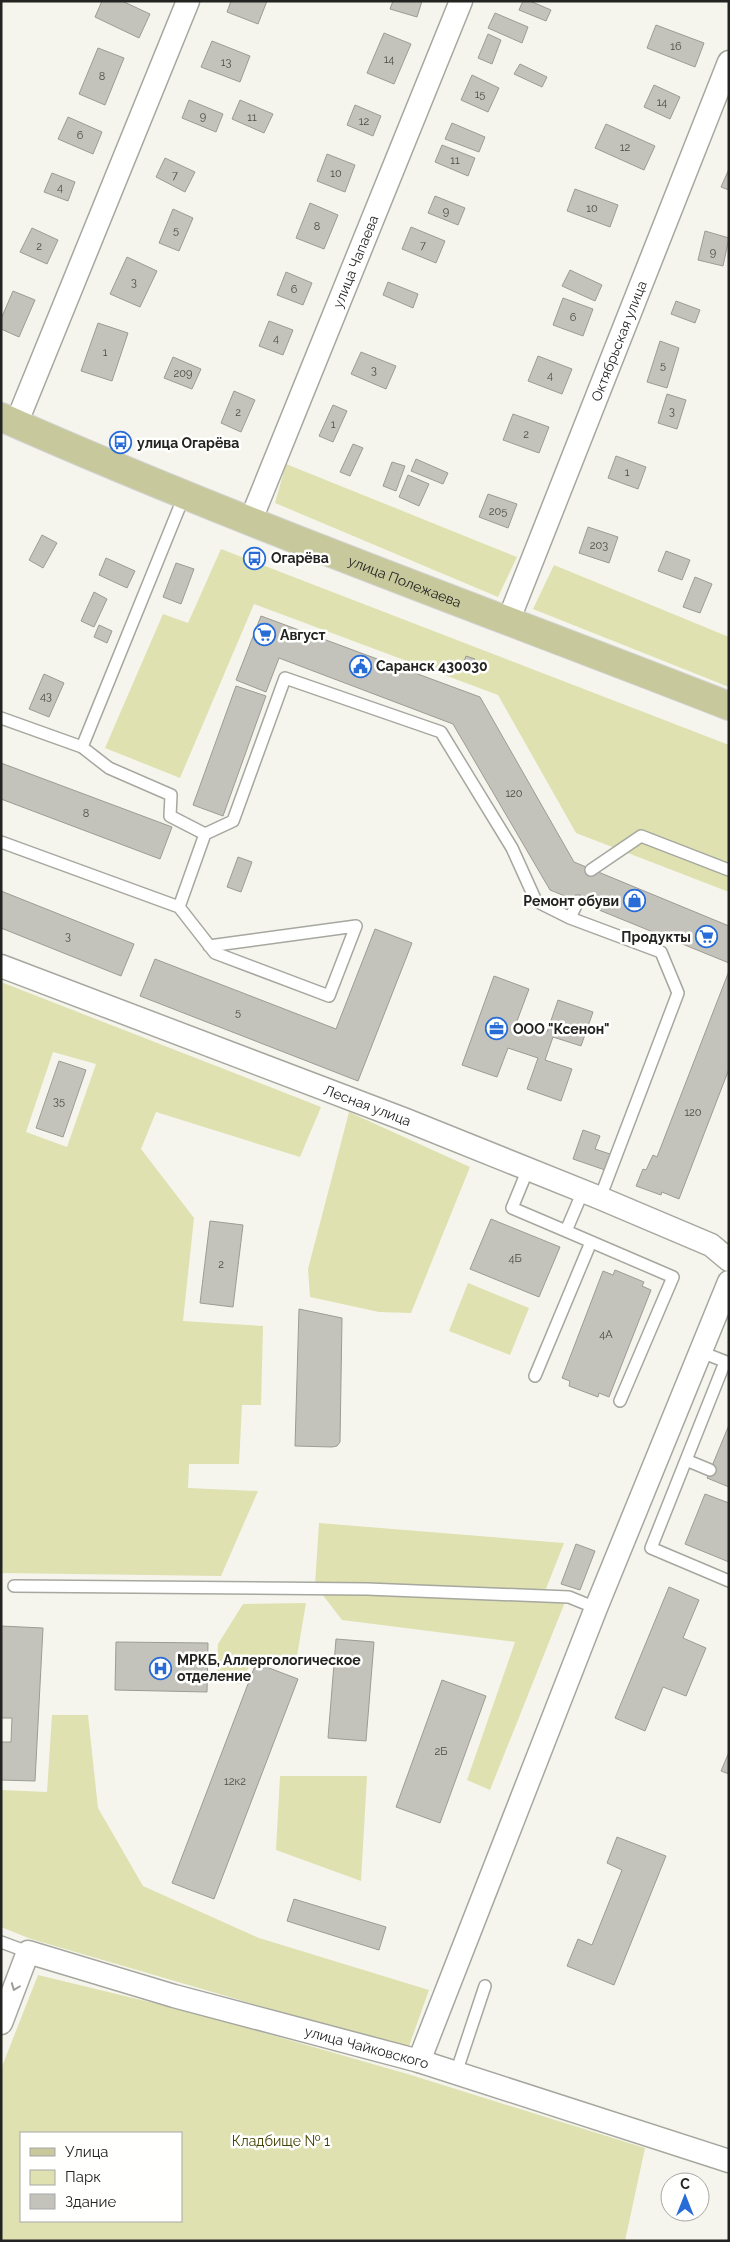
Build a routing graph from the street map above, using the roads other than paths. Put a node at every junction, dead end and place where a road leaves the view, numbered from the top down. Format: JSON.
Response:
{"nodes":[{"id":1,"x":188,"y":1,"type":"edge"},
{"id":2,"x":461,"y":1,"type":"edge"},
{"id":3,"x":729,"y":62,"type":"edge"},
{"id":4,"x":9,"y":420,"type":"edge"},
{"id":5,"x":184,"y":496,"type":"junction"},
{"id":6,"x":250,"y":522,"type":"junction"},
{"id":7,"x":509,"y":620,"type":"junction"},
{"id":8,"x":729,"y":706,"type":"edge"},
{"id":9,"x":1,"y":718,"type":"edge"},
{"id":10,"x":82,"y":748,"type":"junction"},
{"id":11,"x":205,"y":834,"type":"junction"},
{"id":12,"x":1,"y":842,"type":"edge"},
{"id":13,"x":591,"y":870,"type":"dead end"},
{"id":14,"x":729,"y":870,"type":"edge"},
{"id":15,"x":578,"y":901,"type":"dead end"},
{"id":16,"x":180,"y":906,"type":"junction"},
{"id":17,"x":570,"y":918,"type":"junction"},
{"id":18,"x":209,"y":946,"type":"junction"},
{"id":19,"x":1,"y":966,"type":"edge"},
{"id":20,"x":528,"y":1169,"type":"junction"},
{"id":21,"x":592,"y":1194,"type":"junction"},
{"id":22,"x":566,"y":1231,"type":"junction"},
{"id":23,"x":591,"y":1242,"type":"junction"},
{"id":24,"x":729,"y":1260,"type":"edge"},
{"id":25,"x":729,"y":1282,"type":"edge"},
{"id":26,"x":701,"y":1352,"type":"junction"},
{"id":27,"x":727,"y":1362,"type":"edge"},
{"id":28,"x":535,"y":1376,"type":"dead end"},
{"id":29,"x":620,"y":1401,"type":"dead end"},
{"id":30,"x":686,"y":1460,"type":"junction"},
{"id":31,"x":710,"y":1470,"type":"dead end"},
{"id":32,"x":729,"y":1580,"type":"edge"},
{"id":33,"x":14,"y":1586,"type":"dead end"},
{"id":34,"x":596,"y":1608,"type":"junction"},
{"id":35,"x":1,"y":1942,"type":"edge"},
{"id":36,"x":28,"y":1952,"type":"junction"},
{"id":37,"x":485,"y":1986,"type":"dead end"},
{"id":38,"x":1,"y":2023,"type":"edge"},
{"id":39,"x":419,"y":2061,"type":"junction"},
{"id":40,"x":456,"y":2073,"type":"junction"},
{"id":41,"x":729,"y":2161,"type":"edge"}],
"edges":[{"from":1,"to":4,"type":"street"},
{"from":2,"to":6,"type":"street","name":"улица Чапаева"},
{"from":3,"to":7,"type":"street","name":"Октябрьская улица"},
{"from":4,"to":5,"type":"main road","name":"улица Полежаева"},
{"from":5,"to":6,"type":"main road","name":"улица Полежаева"},
{"from":5,"to":10,"type":"lane"},
{"from":6,"to":7,"type":"main road","name":"улица Полежаева"},
{"from":7,"to":8,"type":"main road","name":"улица Полежаева"},
{"from":9,"to":10,"type":"lane"},
{"from":10,"to":11,"type":"lane"},
{"from":11,"to":16,"type":"lane"},
{"from":11,"to":17,"type":"lane"},
{"from":12,"to":16,"type":"lane"},
{"from":13,"to":14,"type":"lane"},
{"from":15,"to":17,"type":"lane"},
{"from":16,"to":18,"type":"lane"},
{"from":17,"to":21,"type":"lane"},
{"from":18,"to":18,"type":"lane"},
{"from":19,"to":20,"type":"street","name":"Лесная улица"},
{"from":20,"to":21,"type":"street","name":"Лесная улица"},
{"from":20,"to":22,"type":"lane"},
{"from":21,"to":22,"type":"lane"},
{"from":21,"to":24,"type":"street","name":"Лесная улица"},
{"from":22,"to":23,"type":"lane"},
{"from":23,"to":28,"type":"lane"},
{"from":23,"to":29,"type":"lane"},
{"from":25,"to":26,"type":"street"},
{"from":26,"to":27,"type":"lane"},
{"from":26,"to":34,"type":"street"},
{"from":27,"to":30,"type":"lane"},
{"from":30,"to":31,"type":"lane"},
{"from":30,"to":32,"type":"lane"},
{"from":33,"to":34,"type":"lane"},
{"from":34,"to":39,"type":"street"},
{"from":35,"to":36,"type":"lane","name":"улица Чайковского"},
{"from":36,"to":38,"type":"street","one_way":true},
{"from":36,"to":39,"type":"street","name":"улица Чайковского"},
{"from":37,"to":40,"type":"lane"},
{"from":39,"to":40,"type":"street","name":"улица Чайковского"},
{"from":40,"to":41,"type":"street","name":"улица Чайковского"}]}
